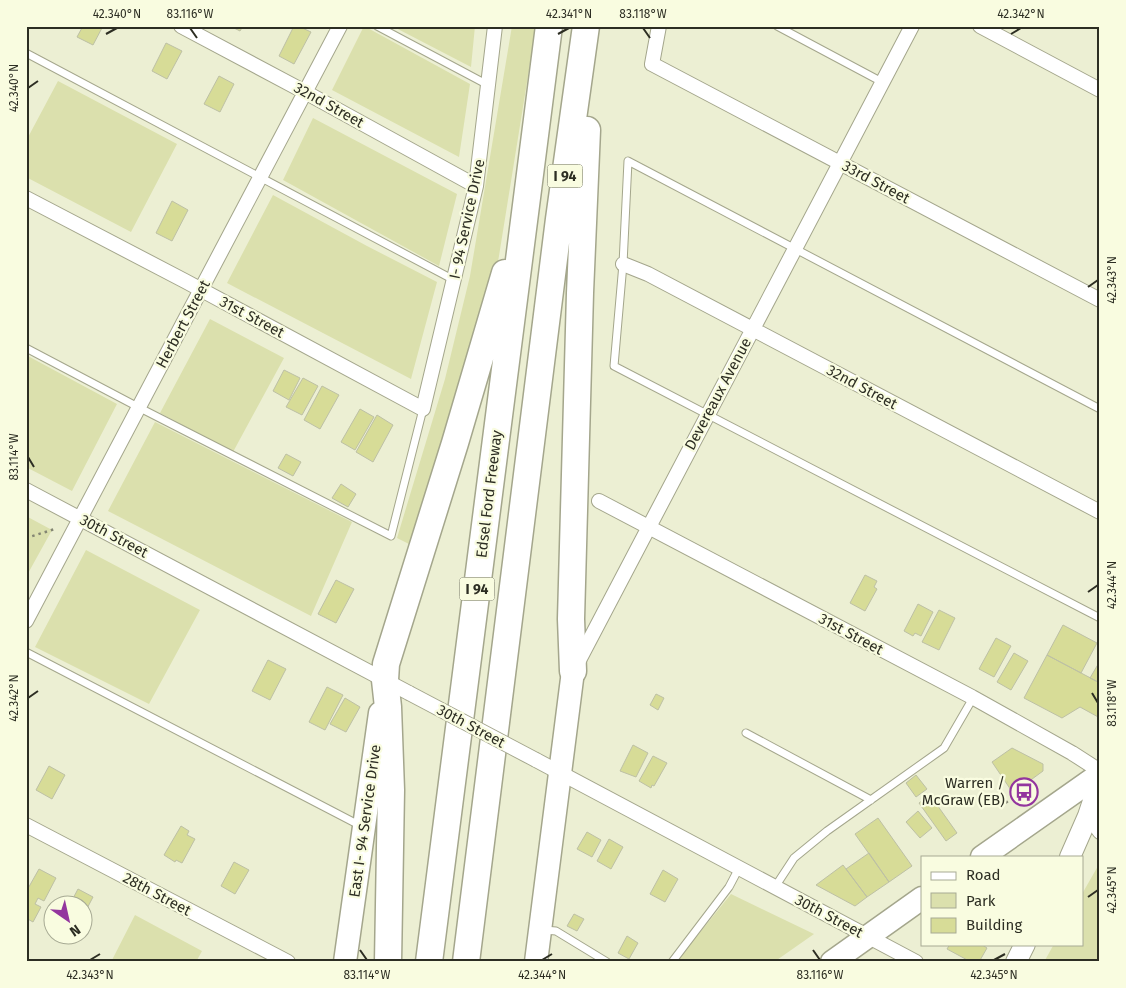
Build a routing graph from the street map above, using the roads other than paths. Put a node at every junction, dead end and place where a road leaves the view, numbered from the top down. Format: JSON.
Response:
{"nodes":[{"id":1,"x":181,"y":26,"type":"edge"},
{"id":2,"x":340,"y":26,"type":"edge"},
{"id":3,"x":377,"y":26,"type":"edge"},
{"id":4,"x":495,"y":26,"type":"edge"},
{"id":5,"x":549,"y":26,"type":"edge"},
{"id":6,"x":586,"y":26,"type":"edge"},
{"id":7,"x":659,"y":26,"type":"edge"},
{"id":8,"x":777,"y":26,"type":"edge"},
{"id":9,"x":912,"y":26,"type":"edge"},
{"id":10,"x":980,"y":26,"type":"edge"},
{"id":11,"x":26,"y":53,"type":"edge"},
{"id":12,"x":581,"y":68,"type":"junction"},
{"id":13,"x":882,"y":82,"type":"junction"},
{"id":14,"x":489,"y":86,"type":"junction"},
{"id":15,"x":1100,"y":90,"type":"edge"},
{"id":16,"x":305,"y":92,"type":"junction"},
{"id":17,"x":840,"y":163,"type":"junction"},
{"id":18,"x":260,"y":177,"type":"junction"},
{"id":19,"x":476,"y":186,"type":"junction"},
{"id":20,"x":26,"y":198,"type":"edge"},
{"id":21,"x":525,"y":217,"type":"junction"},
{"id":22,"x":795,"y":248,"type":"junction"},
{"id":23,"x":623,"y":264,"type":"junction"},
{"id":24,"x":454,"y":280,"type":"junction"},
{"id":25,"x":201,"y":289,"type":"junction"},
{"id":26,"x":1100,"y":300,"type":"edge"},
{"id":27,"x":753,"y":329,"type":"junction"},
{"id":28,"x":26,"y":348,"type":"edge"},
{"id":29,"x":138,"y":408,"type":"junction"},
{"id":30,"x":1100,"y":409,"type":"edge"},
{"id":31,"x":423,"y":410,"type":"junction"},
{"id":32,"x":707,"y":415,"type":"junction"},
{"id":33,"x":26,"y":490,"type":"edge"},
{"id":34,"x":600,"y":501,"type":"dead end"},
{"id":35,"x":1100,"y":512,"type":"edge"},
{"id":36,"x":81,"y":519,"type":"junction"},
{"id":37,"x":648,"y":526,"type":"junction"},
{"id":38,"x":1100,"y":618,"type":"edge"},
{"id":39,"x":26,"y":621,"type":"edge"},
{"id":40,"x":26,"y":652,"type":"edge"},
{"id":41,"x":573,"y":671,"type":"junction"},
{"id":42,"x":384,"y":680,"type":"junction"},
{"id":43,"x":974,"y":698,"type":"junction"},
{"id":44,"x":746,"y":733,"type":"dead end"},
{"id":45,"x":1100,"y":773,"type":"edge"},
{"id":46,"x":561,"y":774,"type":"junction"},
{"id":47,"x":1100,"y":780,"type":"edge"},
{"id":48,"x":871,"y":800,"type":"junction"},
{"id":49,"x":1094,"y":824,"type":"edge"},
{"id":50,"x":26,"y":825,"type":"edge"},
{"id":51,"x":365,"y":828,"type":"junction"},
{"id":52,"x":983,"y":856,"type":"edge"},
{"id":53,"x":1071,"y":856,"type":"edge"},
{"id":54,"x":739,"y":868,"type":"junction"},
{"id":55,"x":774,"y":887,"type":"junction"},
{"id":56,"x":921,"y":899,"type":"edge"},
{"id":57,"x":541,"y":929,"type":"junction"},
{"id":58,"x":868,"y":936,"type":"junction"},
{"id":59,"x":1024,"y":946,"type":"edge"},
{"id":60,"x":288,"y":962,"type":"edge"},
{"id":61,"x":345,"y":962,"type":"edge"},
{"id":62,"x":388,"y":962,"type":"edge"},
{"id":63,"x":429,"y":962,"type":"edge"},
{"id":64,"x":466,"y":962,"type":"edge"},
{"id":65,"x":536,"y":962,"type":"edge"},
{"id":66,"x":607,"y":962,"type":"edge"},
{"id":67,"x":672,"y":962,"type":"edge"},
{"id":68,"x":832,"y":962,"type":"edge"},
{"id":69,"x":916,"y":962,"type":"edge"},
{"id":70,"x":1016,"y":962,"type":"edge"}],
"edges":[{"from":1,"to":16,"type":"street","name":"32nd Street"},
{"from":2,"to":16,"type":"street","name":"Herbert Street"},
{"from":3,"to":14,"type":"lane"},
{"from":4,"to":14,"type":"street","name":"I- 94 Service Drive"},
{"from":5,"to":21,"type":"highway","name":"Edsel Ford Freeway","number":"I 94"},
{"from":6,"to":12,"type":"highway","number":"I 94"},
{"from":7,"to":17,"type":"street","name":"33rd Street"},
{"from":8,"to":13,"type":"lane"},
{"from":9,"to":13,"type":"street","name":"Devereaux Avenue"},
{"from":10,"to":15,"type":"street"},
{"from":11,"to":18,"type":"lane"},
{"from":12,"to":41,"type":"highway"},
{"from":12,"to":64,"type":"highway","number":"I 94"},
{"from":13,"to":17,"type":"street","name":"Devereaux Avenue"},
{"from":14,"to":19,"type":"street","name":"I- 94 Service Drive"},
{"from":16,"to":18,"type":"street","name":"Herbert Street"},
{"from":16,"to":19,"type":"street","name":"32nd Street"},
{"from":17,"to":22,"type":"street","name":"Devereaux Avenue"},
{"from":17,"to":26,"type":"street","name":"33rd Street"},
{"from":18,"to":24,"type":"lane"},
{"from":18,"to":25,"type":"street","name":"Herbert Street"},
{"from":19,"to":24,"type":"street","name":"I- 94 Service Drive"},
{"from":20,"to":25,"type":"street","name":"31st Street"},
{"from":21,"to":42,"type":"highway"},
{"from":21,"to":63,"type":"highway","name":"Edsel Ford Freeway","number":"I 94"},
{"from":22,"to":23,"type":"lane"},
{"from":22,"to":27,"type":"street","name":"Devereaux Avenue"},
{"from":22,"to":30,"type":"lane"},
{"from":23,"to":27,"type":"street","name":"32nd Street"},
{"from":23,"to":32,"type":"lane"},
{"from":24,"to":31,"type":"street","name":"I- 94 Service Drive"},
{"from":25,"to":29,"type":"street","name":"Herbert Street"},
{"from":25,"to":31,"type":"street","name":"31st Street"},
{"from":27,"to":32,"type":"street","name":"Devereaux Avenue"},
{"from":27,"to":35,"type":"street","name":"32nd Street"},
{"from":28,"to":29,"type":"lane"},
{"from":29,"to":31,"type":"lane"},
{"from":29,"to":36,"type":"street","name":"Herbert Street"},
{"from":32,"to":37,"type":"street","name":"Devereaux Avenue"},
{"from":32,"to":38,"type":"lane"},
{"from":33,"to":36,"type":"street","name":"30th Street"},
{"from":34,"to":37,"type":"street","name":"31st Street"},
{"from":36,"to":39,"type":"street","name":"Herbert Street"},
{"from":36,"to":42,"type":"street","name":"30th Street"},
{"from":37,"to":41,"type":"street","name":"Devereaux Avenue"},
{"from":37,"to":43,"type":"street","name":"31st Street"},
{"from":40,"to":51,"type":"lane"},
{"from":41,"to":46,"type":"main road","name":"Devereaux Avenue"},
{"from":42,"to":46,"type":"street","name":"30th Street","bridge":true},
{"from":42,"to":51,"type":"main road","name":"East I- 94 Service Drive"},
{"from":42,"to":62,"type":"highway"},
{"from":43,"to":45,"type":"street","name":"31st Street"},
{"from":43,"to":48,"type":"lane"},
{"from":44,"to":48,"type":"lane"},
{"from":45,"to":52,"type":"main road"},
{"from":46,"to":54,"type":"street","name":"30th Street"},
{"from":46,"to":57,"type":"main road","name":"Devereaux Avenue"},
{"from":47,"to":49,"type":"street"},
{"from":48,"to":55,"type":"lane"},
{"from":49,"to":53,"type":"street"},
{"from":50,"to":60,"type":"street","name":"28th Street"},
{"from":51,"to":61,"type":"main road","name":"East I- 94 Service Drive"},
{"from":54,"to":55,"type":"street","name":"30th Street"},
{"from":54,"to":67,"type":"lane"},
{"from":55,"to":58,"type":"street","name":"30th Street"},
{"from":56,"to":58,"type":"main road"},
{"from":57,"to":65,"type":"main road","name":"Devereaux Avenue"},
{"from":57,"to":66,"type":"lane"},
{"from":58,"to":68,"type":"main road"},
{"from":58,"to":69,"type":"street","name":"30th Street"},
{"from":59,"to":70,"type":"street"}]}
